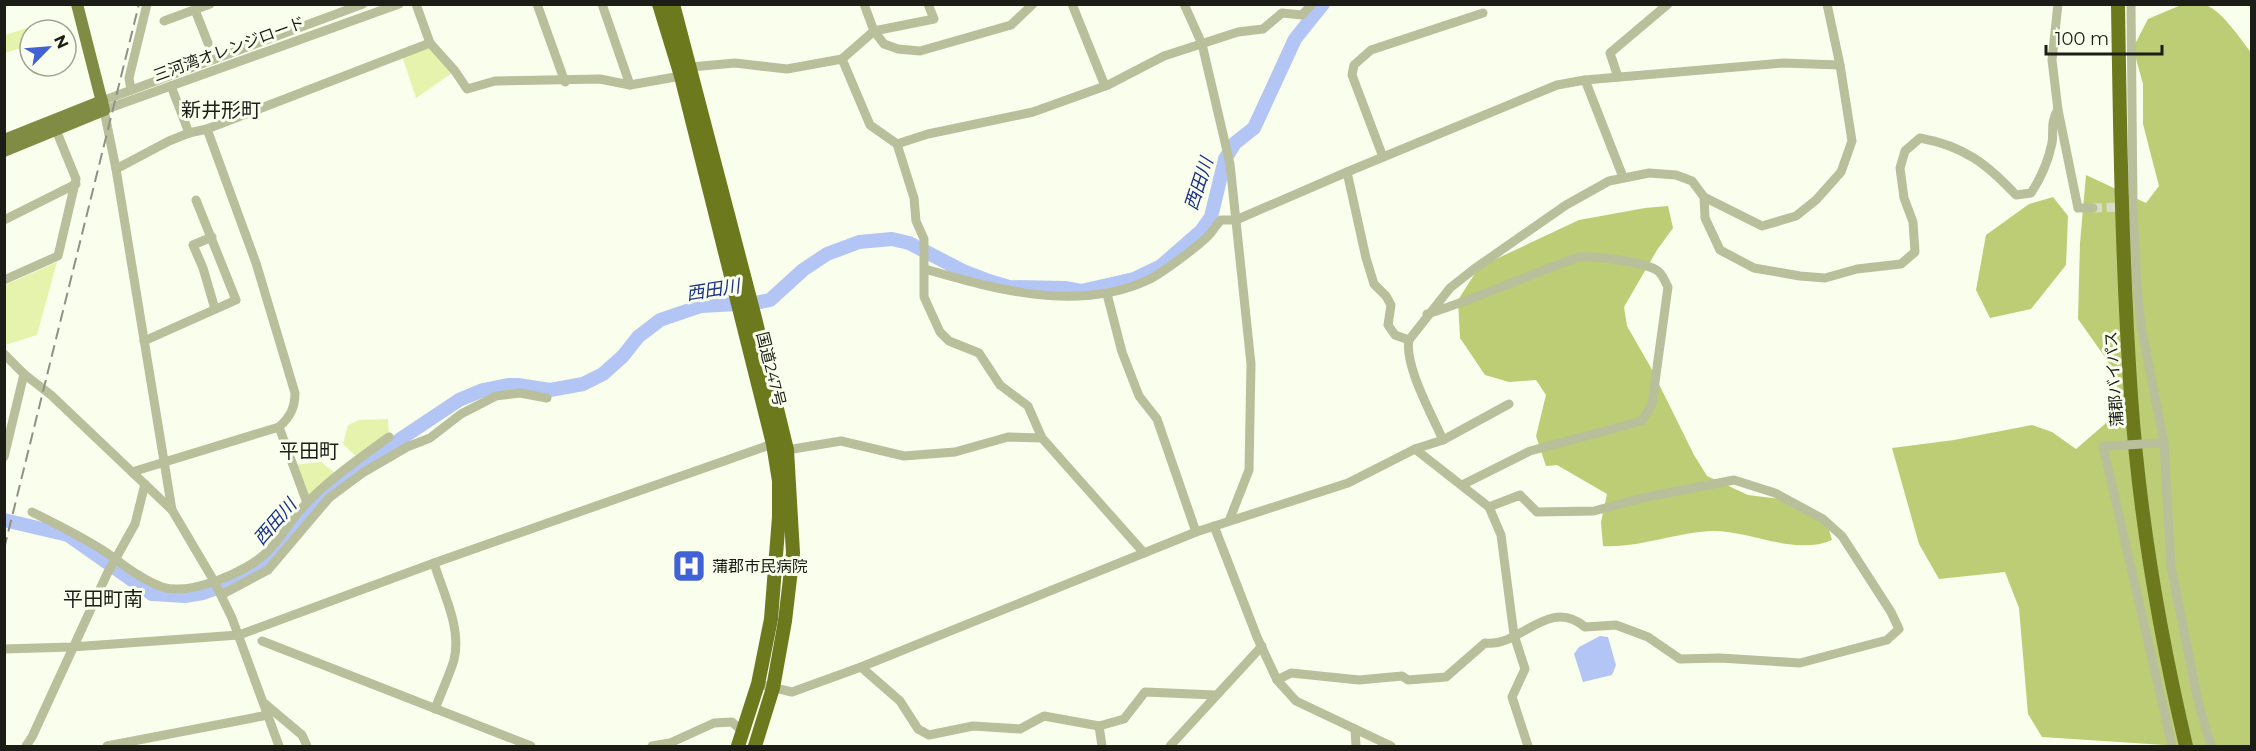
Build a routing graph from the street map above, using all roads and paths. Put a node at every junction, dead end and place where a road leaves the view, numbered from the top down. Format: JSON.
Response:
{"nodes":[{"id":1,"x":77,"y":4,"type":"edge"},
{"id":2,"x":147,"y":4,"type":"edge"},
{"id":3,"x":210,"y":4,"type":"edge"},
{"id":4,"x":363,"y":4,"type":"edge"},
{"id":5,"x":399,"y":4,"type":"edge"},
{"id":6,"x":416,"y":4,"type":"edge"},
{"id":7,"x":537,"y":4,"type":"edge"},
{"id":8,"x":602,"y":4,"type":"edge"},
{"id":9,"x":659,"y":4,"type":"edge"},
{"id":10,"x":673,"y":4,"type":"edge"},
{"id":11,"x":864,"y":4,"type":"edge"},
{"id":12,"x":928,"y":4,"type":"edge"},
{"id":13,"x":1033,"y":4,"type":"edge"},
{"id":14,"x":1072,"y":4,"type":"edge"},
{"id":15,"x":1184,"y":4,"type":"edge"},
{"id":16,"x":1312,"y":4,"type":"edge"},
{"id":17,"x":1668,"y":4,"type":"edge"},
{"id":18,"x":1827,"y":4,"type":"edge"},
{"id":19,"x":2058,"y":4,"type":"edge"},
{"id":20,"x":2118,"y":4,"type":"edge"},
{"id":21,"x":2123,"y":4,"type":"edge"},
{"id":22,"x":2131,"y":4,"type":"edge"},
{"id":23,"x":195,"y":10,"type":"junction"},
{"id":24,"x":1483,"y":13,"type":"dead end"},
{"id":25,"x":164,"y":21,"type":"dead end"},
{"id":26,"x":874,"y":31,"type":"junction"},
{"id":27,"x":208,"y":43,"type":"dead end"},
{"id":28,"x":430,"y":43,"type":"junction"},
{"id":29,"x":1202,"y":44,"type":"junction"},
{"id":30,"x":842,"y":59,"type":"junction"},
{"id":31,"x":1840,"y":65,"type":"junction"},
{"id":32,"x":686,"y":71,"type":"junction"},
{"id":33,"x":1618,"y":77,"type":"junction"},
{"id":34,"x":1585,"y":80,"type":"junction"},
{"id":35,"x":565,"y":82,"type":"junction"},
{"id":36,"x":630,"y":85,"type":"junction"},
{"id":37,"x":171,"y":86,"type":"junction"},
{"id":38,"x":1105,"y":86,"type":"junction"},
{"id":39,"x":130,"y":90,"type":"junction"},
{"id":40,"x":103,"y":106,"type":"junction"},
{"id":41,"x":2058,"y":110,"type":"junction"},
{"id":42,"x":207,"y":129,"type":"junction"},
{"id":43,"x":56,"y":130,"type":"junction"},
{"id":44,"x":189,"y":133,"type":"junction"},
{"id":45,"x":4,"y":140,"type":"edge"},
{"id":46,"x":897,"y":144,"type":"junction"},
{"id":47,"x":4,"y":151,"type":"edge"},
{"id":48,"x":1383,"y":157,"type":"junction"},
{"id":49,"x":116,"y":169,"type":"junction"},
{"id":50,"x":1347,"y":171,"type":"junction"},
{"id":51,"x":1623,"y":177,"type":"junction"},
{"id":52,"x":76,"y":184,"type":"junction"},
{"id":53,"x":1704,"y":197,"type":"junction"},
{"id":54,"x":196,"y":200,"type":"dead end"},
{"id":55,"x":2093,"y":208,"type":"tunnel mouth"},
{"id":56,"x":4,"y":220,"type":"edge"},
{"id":57,"x":1236,"y":220,"type":"junction"},
{"id":58,"x":212,"y":237,"type":"junction"},
{"id":59,"x":925,"y":269,"type":"junction"},
{"id":60,"x":4,"y":280,"type":"edge"},
{"id":61,"x":1107,"y":294,"type":"junction"},
{"id":62,"x":742,"y":297,"type":"junction"},
{"id":63,"x":215,"y":309,"type":"junction"},
{"id":64,"x":1427,"y":314,"type":"junction"},
{"id":65,"x":1408,"y":340,"type":"junction"},
{"id":66,"x":144,"y":341,"type":"junction"},
{"id":67,"x":4,"y":354,"type":"edge"},
{"id":68,"x":24,"y":374,"type":"junction"},
{"id":69,"x":547,"y":398,"type":"dead end"},
{"id":70,"x":1509,"y":404,"type":"dead end"},
{"id":71,"x":279,"y":427,"type":"junction"},
{"id":72,"x":389,"y":437,"type":"dead end"},
{"id":73,"x":1042,"y":438,"type":"junction"},
{"id":74,"x":1443,"y":440,"type":"junction"},
{"id":75,"x":2162,"y":443,"type":"junction"},
{"id":76,"x":781,"y":445,"type":"junction"},
{"id":77,"x":1414,"y":449,"type":"junction"},
{"id":78,"x":4,"y":458,"type":"edge"},
{"id":79,"x":164,"y":462,"type":"junction"},
{"id":80,"x":132,"y":472,"type":"junction"},
{"id":81,"x":144,"y":484,"type":"junction"},
{"id":82,"x":1462,"y":485,"type":"junction"},
{"id":83,"x":307,"y":503,"type":"junction"},
{"id":84,"x":1489,"y":507,"type":"junction"},
{"id":85,"x":172,"y":510,"type":"junction"},
{"id":86,"x":32,"y":512,"type":"dead end"},
{"id":87,"x":1229,"y":521,"type":"junction"},
{"id":88,"x":1214,"y":526,"type":"junction"},
{"id":89,"x":1196,"y":532,"type":"junction"},
{"id":90,"x":1144,"y":553,"type":"junction"},
{"id":91,"x":116,"y":561,"type":"junction"},
{"id":92,"x":434,"y":563,"type":"junction"},
{"id":93,"x":214,"y":581,"type":"junction"},
{"id":94,"x":221,"y":595,"type":"junction"},
{"id":95,"x":239,"y":635,"type":"junction"},
{"id":96,"x":1514,"y":635,"type":"junction"},
{"id":97,"x":262,"y":641,"type":"dead end"},
{"id":98,"x":1262,"y":646,"type":"junction"},
{"id":99,"x":72,"y":647,"type":"junction"},
{"id":100,"x":4,"y":649,"type":"edge"},
{"id":101,"x":861,"y":667,"type":"junction"},
{"id":102,"x":1277,"y":680,"type":"junction"},
{"id":103,"x":758,"y":684,"type":"junction"},
{"id":104,"x":773,"y":688,"type":"junction"},
{"id":105,"x":1215,"y":694,"type":"junction"},
{"id":106,"x":264,"y":703,"type":"junction"},
{"id":107,"x":435,"y":709,"type":"junction"},
{"id":108,"x":268,"y":714,"type":"junction"},
{"id":109,"x":1099,"y":726,"type":"junction"},
{"id":110,"x":1355,"y":729,"type":"junction"},
{"id":111,"x":743,"y":732,"type":"junction"},
{"id":112,"x":26,"y":747,"type":"edge"},
{"id":113,"x":107,"y":747,"type":"edge"},
{"id":114,"x":279,"y":747,"type":"edge"},
{"id":115,"x":307,"y":747,"type":"edge"},
{"id":116,"x":531,"y":747,"type":"edge"},
{"id":117,"x":652,"y":747,"type":"edge"},
{"id":118,"x":738,"y":747,"type":"edge"},
{"id":119,"x":754,"y":747,"type":"edge"},
{"id":120,"x":1102,"y":747,"type":"edge"},
{"id":121,"x":1170,"y":747,"type":"edge"},
{"id":122,"x":1356,"y":747,"type":"edge"},
{"id":123,"x":1391,"y":747,"type":"edge"},
{"id":124,"x":1528,"y":747,"type":"edge"},
{"id":125,"x":2172,"y":747,"type":"edge"},
{"id":126,"x":2188,"y":747,"type":"edge"},
{"id":127,"x":2211,"y":747,"type":"edge"}],
"edges":[{"from":1,"to":40,"type":"main road"},
{"from":2,"to":39,"type":"street"},
{"from":3,"to":23,"type":"street"},
{"from":4,"to":39,"type":"street","name":"三河湾オレンジロード"},
{"from":5,"to":37,"type":"street","name":"三河湾オレンジロード"},
{"from":6,"to":28,"type":"street"},
{"from":7,"to":35,"type":"street"},
{"from":8,"to":36,"type":"street"},
{"from":9,"to":32,"type":"highway","name":"国道247号"},
{"from":10,"to":32,"type":"highway","name":"国道247号"},
{"from":11,"to":26,"type":"street"},
{"from":12,"to":26,"type":"street"},
{"from":13,"to":26,"type":"street"},
{"from":14,"to":38,"type":"street"},
{"from":15,"to":29,"type":"street"},
{"from":16,"to":29,"type":"street"},
{"from":17,"to":33,"type":"street"},
{"from":18,"to":31,"type":"street"},
{"from":19,"to":41,"type":"street"},
{"from":20,"to":126,"type":"highway","name":"蒲郡バイパス"},
{"from":21,"to":126,"type":"highway","name":"蒲郡バイパス"},
{"from":22,"to":75,"type":"street"},
{"from":23,"to":25,"type":"street"},
{"from":23,"to":27,"type":"street"},
{"from":24,"to":48,"type":"street"},
{"from":26,"to":30,"type":"street"},
{"from":28,"to":35,"type":"street"},
{"from":28,"to":42,"type":"street"},
{"from":29,"to":38,"type":"street"},
{"from":29,"to":57,"type":"street"},
{"from":30,"to":32,"type":"street"},
{"from":30,"to":46,"type":"street"},
{"from":31,"to":33,"type":"street"},
{"from":31,"to":53,"type":"street"},
{"from":32,"to":36,"type":"street"},
{"from":32,"to":62,"type":"highway","name":"国道247号"},
{"from":33,"to":34,"type":"street"},
{"from":34,"to":48,"type":"street"},
{"from":34,"to":51,"type":"street"},
{"from":35,"to":36,"type":"street"},
{"from":37,"to":40,"type":"street","name":"三河湾オレンジロード"},
{"from":37,"to":44,"type":"street"},
{"from":38,"to":46,"type":"street"},
{"from":39,"to":40,"type":"street","name":"三河湾オレンジロード"},
{"from":40,"to":43,"type":"main road"},
{"from":40,"to":45,"type":"main road"},
{"from":40,"to":49,"type":"street"},
{"from":41,"to":53,"type":"street"},
{"from":41,"to":55,"type":"street"},
{"from":42,"to":44,"type":"street"},
{"from":42,"to":71,"type":"street"},
{"from":43,"to":47,"type":"main road"},
{"from":43,"to":52,"type":"street"},
{"from":44,"to":49,"type":"street"},
{"from":46,"to":59,"type":"street"},
{"from":48,"to":50,"type":"street"},
{"from":49,"to":66,"type":"street"},
{"from":50,"to":57,"type":"street"},
{"from":50,"to":65,"type":"street"},
{"from":51,"to":53,"type":"street"},
{"from":51,"to":64,"type":"street"},
{"from":52,"to":56,"type":"street"},
{"from":52,"to":60,"type":"street"},
{"from":54,"to":58,"type":"street"},
{"from":57,"to":61,"type":"street"},
{"from":57,"to":87,"type":"street"},
{"from":58,"to":63,"type":"street"},
{"from":58,"to":63,"type":"street"},
{"from":59,"to":61,"type":"street"},
{"from":59,"to":73,"type":"street"},
{"from":61,"to":89,"type":"street"},
{"from":62,"to":76,"type":"highway","name":"国道247号"},
{"from":62,"to":76,"type":"highway","name":"国道247号"},
{"from":63,"to":66,"type":"street"},
{"from":64,"to":65,"type":"street"},
{"from":64,"to":82,"type":"street"},
{"from":65,"to":74,"type":"street"},
{"from":66,"to":79,"type":"street"},
{"from":67,"to":68,"type":"street"},
{"from":68,"to":78,"type":"street"},
{"from":68,"to":80,"type":"street"},
{"from":69,"to":94,"type":"street"},
{"from":70,"to":74,"type":"street"},
{"from":71,"to":79,"type":"street"},
{"from":71,"to":83,"type":"street"},
{"from":72,"to":83,"type":"street"},
{"from":73,"to":76,"type":"street"},
{"from":73,"to":90,"type":"street"},
{"from":74,"to":77,"type":"street"},
{"from":75,"to":125,"type":"street","bridge":true},
{"from":75,"to":127,"type":"street"},
{"from":76,"to":92,"type":"street"},
{"from":76,"to":103,"type":"highway","name":"国道247号"},
{"from":76,"to":104,"type":"highway","name":"国道247号"},
{"from":77,"to":82,"type":"street"},
{"from":77,"to":87,"type":"street"},
{"from":79,"to":80,"type":"street"},
{"from":79,"to":85,"type":"street"},
{"from":80,"to":81,"type":"street"},
{"from":81,"to":85,"type":"street"},
{"from":81,"to":91,"type":"street"},
{"from":82,"to":84,"type":"street"},
{"from":83,"to":93,"type":"street"},
{"from":84,"to":96,"type":"street"},
{"from":84,"to":96,"type":"street"},
{"from":85,"to":93,"type":"street"},
{"from":86,"to":91,"type":"street"},
{"from":87,"to":88,"type":"street"},
{"from":88,"to":89,"type":"street"},
{"from":88,"to":98,"type":"street"},
{"from":89,"to":90,"type":"street"},
{"from":90,"to":101,"type":"street"},
{"from":91,"to":93,"type":"street"},
{"from":91,"to":99,"type":"street"},
{"from":92,"to":95,"type":"street"},
{"from":92,"to":107,"type":"street"},
{"from":93,"to":94,"type":"street"},
{"from":94,"to":95,"type":"street"},
{"from":95,"to":99,"type":"street"},
{"from":95,"to":106,"type":"street"},
{"from":96,"to":102,"type":"street"},
{"from":96,"to":124,"type":"street"},
{"from":97,"to":107,"type":"street"},
{"from":98,"to":102,"type":"street"},
{"from":98,"to":105,"type":"street"},
{"from":99,"to":100,"type":"street"},
{"from":99,"to":112,"type":"street"},
{"from":101,"to":104,"type":"street"},
{"from":101,"to":109,"type":"street"},
{"from":102,"to":110,"type":"street"},
{"from":103,"to":104,"type":"street"},
{"from":103,"to":111,"type":"highway","name":"国道247号"},
{"from":104,"to":119,"type":"highway","name":"国道247号"},
{"from":105,"to":109,"type":"street"},
{"from":105,"to":121,"type":"street"},
{"from":106,"to":108,"type":"street"},
{"from":106,"to":115,"type":"street"},
{"from":107,"to":116,"type":"street"},
{"from":108,"to":113,"type":"street"},
{"from":108,"to":114,"type":"street"},
{"from":109,"to":120,"type":"street"},
{"from":110,"to":122,"type":"street"},
{"from":110,"to":123,"type":"street"},
{"from":111,"to":117,"type":"street"},
{"from":111,"to":118,"type":"highway","name":"国道247号"}]}
